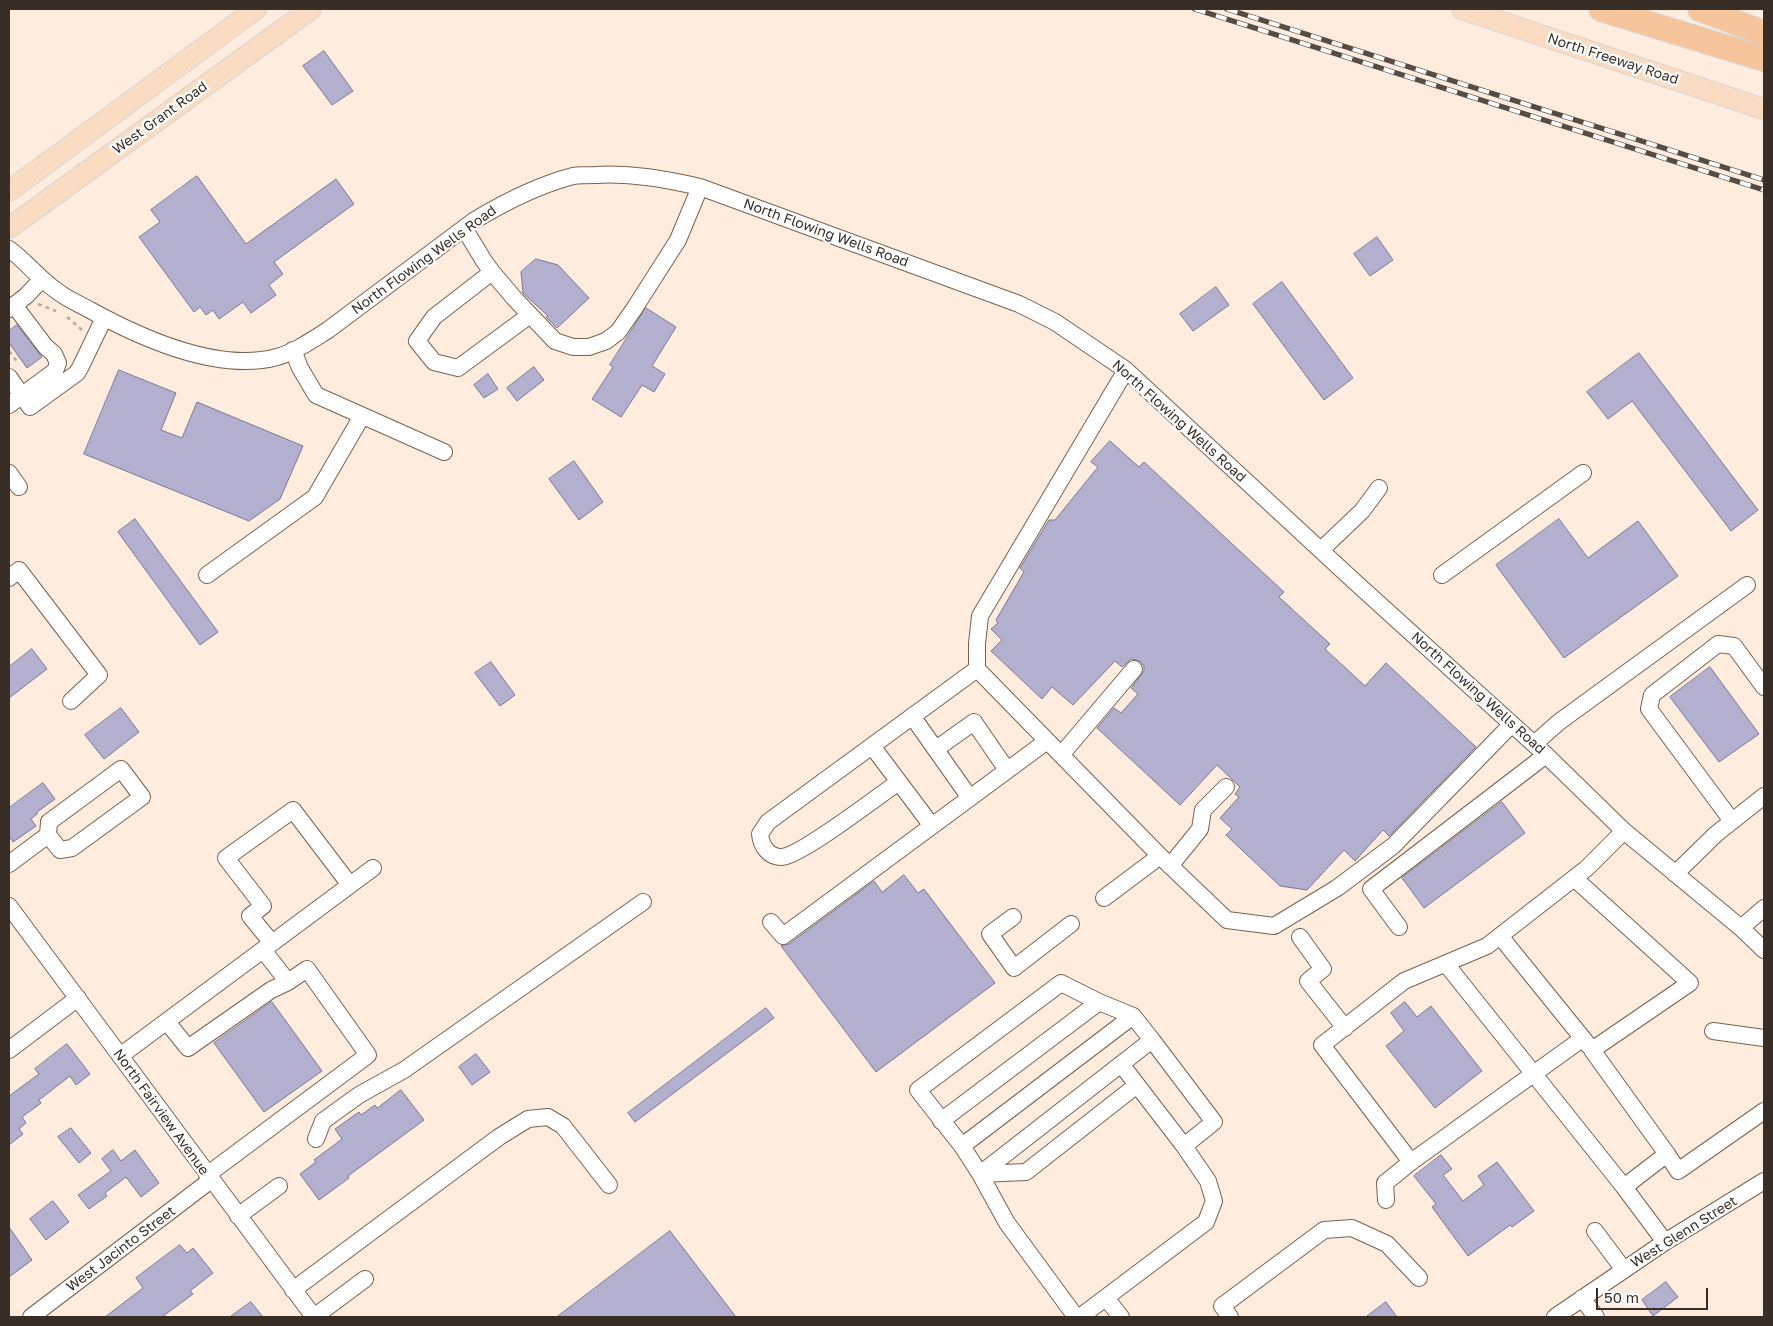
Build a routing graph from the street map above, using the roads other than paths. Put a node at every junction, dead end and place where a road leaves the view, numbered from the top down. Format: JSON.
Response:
{"nodes":[{"id":1,"x":256,"y":9,"type":"edge"},
{"id":2,"x":311,"y":9,"type":"edge"},
{"id":3,"x":1462,"y":9,"type":"edge"},
{"id":4,"x":1601,"y":9,"type":"edge"},
{"id":5,"x":1700,"y":9,"type":"edge"},
{"id":6,"x":1764,"y":33,"type":"edge"},
{"id":7,"x":1764,"y":59,"type":"edge"},
{"id":8,"x":1764,"y":110,"type":"edge"},
{"id":9,"x":700,"y":187,"type":"junction"},
{"id":10,"x":9,"y":191,"type":"edge"},
{"id":11,"x":9,"y":228,"type":"edge"},
{"id":12,"x":464,"y":228,"type":"junction"},
{"id":13,"x":9,"y":249,"type":"edge"},
{"id":14,"x":492,"y":272,"type":"junction"},
{"id":15,"x":42,"y":280,"type":"junction"},
{"id":16,"x":16,"y":303,"type":"edge"},
{"id":17,"x":530,"y":315,"type":"junction"},
{"id":18,"x":104,"y":318,"type":"junction"},
{"id":19,"x":293,"y":350,"type":"junction"},
{"id":20,"x":1126,"y":370,"type":"junction"},
{"id":21,"x":9,"y":377,"type":"edge"},
{"id":22,"x":15,"y":400,"type":"edge"},
{"id":23,"x":362,"y":416,"type":"junction"},
{"id":24,"x":444,"y":452,"type":"dead end"},
{"id":25,"x":1583,"y":473,"type":"dead end"},
{"id":26,"x":9,"y":474,"type":"edge"},
{"id":27,"x":19,"y":487,"type":"dead end"},
{"id":28,"x":1379,"y":488,"type":"dead end"},
{"id":29,"x":1320,"y":550,"type":"junction"},
{"id":30,"x":206,"y":575,"type":"dead end"},
{"id":31,"x":1442,"y":575,"type":"dead end"},
{"id":32,"x":9,"y":578,"type":"edge"},
{"id":33,"x":1747,"y":585,"type":"dead end"},
{"id":34,"x":977,"y":669,"type":"junction"},
{"id":35,"x":1134,"y":669,"type":"dead end"},
{"id":36,"x":1764,"y":687,"type":"edge"},
{"id":37,"x":71,"y":701,"type":"dead end"},
{"id":38,"x":912,"y":716,"type":"junction"},
{"id":39,"x":1512,"y":724,"type":"junction"},
{"id":40,"x":1047,"y":740,"type":"junction"},
{"id":41,"x":1534,"y":744,"type":"junction"},
{"id":42,"x":872,"y":746,"type":"junction"},
{"id":43,"x":936,"y":749,"type":"junction"},
{"id":44,"x":1061,"y":755,"type":"junction"},
{"id":45,"x":1546,"y":755,"type":"junction"},
{"id":46,"x":1007,"y":770,"type":"junction"},
{"id":47,"x":899,"y":782,"type":"junction"},
{"id":48,"x":1226,"y":787,"type":"dead end"},
{"id":49,"x":1764,"y":796,"type":"edge"},
{"id":50,"x":970,"y":798,"type":"junction"},
{"id":51,"x":1732,"y":821,"type":"junction"},
{"id":52,"x":932,"y":826,"type":"junction"},
{"id":53,"x":1624,"y":831,"type":"junction"},
{"id":54,"x":48,"y":834,"type":"junction"},
{"id":55,"x":1165,"y":861,"type":"junction"},
{"id":56,"x":9,"y":864,"type":"edge"},
{"id":57,"x":373,"y":868,"type":"dead end"},
{"id":58,"x":1675,"y":874,"type":"junction"},
{"id":59,"x":1574,"y":878,"type":"junction"},
{"id":60,"x":350,"y":885,"type":"junction"},
{"id":61,"x":1104,"y":898,"type":"dead end"},
{"id":62,"x":643,"y":902,"type":"dead end"},
{"id":63,"x":9,"y":906,"type":"edge"},
{"id":64,"x":1764,"y":908,"type":"edge"},
{"id":65,"x":1012,"y":917,"type":"dead end"},
{"id":66,"x":771,"y":922,"type":"dead end"},
{"id":67,"x":1071,"y":924,"type":"dead end"},
{"id":68,"x":1399,"y":927,"type":"dead end"},
{"id":69,"x":1741,"y":928,"type":"junction"},
{"id":70,"x":1500,"y":936,"type":"junction"},
{"id":71,"x":1300,"y":938,"type":"dead end"},
{"id":72,"x":267,"y":947,"type":"junction"},
{"id":73,"x":1764,"y":950,"type":"edge"},
{"id":74,"x":1446,"y":964,"type":"junction"},
{"id":75,"x":288,"y":982,"type":"junction"},
{"id":76,"x":78,"y":998,"type":"junction"},
{"id":77,"x":1099,"y":1002,"type":"junction"},
{"id":78,"x":1133,"y":1016,"type":"junction"},
{"id":79,"x":167,"y":1022,"type":"junction"},
{"id":80,"x":1345,"y":1028,"type":"junction"},
{"id":81,"x":1713,"y":1031,"type":"dead end"},
{"id":82,"x":1764,"y":1038,"type":"edge"},
{"id":83,"x":1152,"y":1040,"type":"junction"},
{"id":84,"x":1587,"y":1044,"type":"junction"},
{"id":85,"x":9,"y":1050,"type":"edge"},
{"id":86,"x":120,"y":1056,"type":"junction"},
{"id":87,"x":1121,"y":1064,"type":"junction"},
{"id":88,"x":1534,"y":1074,"type":"junction"},
{"id":89,"x":1137,"y":1085,"type":"junction"},
{"id":90,"x":1764,"y":1111,"type":"edge"},
{"id":91,"x":941,"y":1121,"type":"junction"},
{"id":92,"x":316,"y":1139,"type":"dead end"},
{"id":93,"x":962,"y":1146,"type":"junction"},
{"id":94,"x":1184,"y":1146,"type":"junction"},
{"id":95,"x":1667,"y":1154,"type":"junction"},
{"id":96,"x":1411,"y":1162,"type":"junction"},
{"id":97,"x":980,"y":1174,"type":"junction"},
{"id":98,"x":209,"y":1177,"type":"junction"},
{"id":99,"x":1764,"y":1181,"type":"edge"},
{"id":100,"x":609,"y":1185,"type":"dead end"},
{"id":101,"x":279,"y":1186,"type":"dead end"},
{"id":102,"x":1624,"y":1187,"type":"junction"},
{"id":103,"x":1386,"y":1200,"type":"dead end"},
{"id":104,"x":238,"y":1216,"type":"junction"},
{"id":105,"x":1595,"y":1231,"type":"dead end"},
{"id":106,"x":1665,"y":1242,"type":"junction"},
{"id":107,"x":1624,"y":1270,"type":"junction"},
{"id":108,"x":1418,"y":1278,"type":"dead end"},
{"id":109,"x":365,"y":1279,"type":"dead end"},
{"id":110,"x":293,"y":1290,"type":"junction"},
{"id":111,"x":1106,"y":1298,"type":"junction"},
{"id":112,"x":1582,"y":1298,"type":"junction"},
{"id":113,"x":31,"y":1317,"type":"edge"},
{"id":114,"x":314,"y":1317,"type":"edge"},
{"id":115,"x":1076,"y":1317,"type":"edge"},
{"id":116,"x":1080,"y":1317,"type":"edge"},
{"id":117,"x":1121,"y":1317,"type":"edge"},
{"id":118,"x":1230,"y":1317,"type":"edge"},
{"id":119,"x":1555,"y":1317,"type":"edge"},
{"id":120,"x":1596,"y":1317,"type":"edge"}],
"edges":[{"from":1,"to":10,"type":"main road"},
{"from":2,"to":11,"type":"main road","name":"West Grant Road"},
{"from":3,"to":8,"type":"main road","name":"North Freeway Road"},
{"from":4,"to":7,"type":"highway"},
{"from":5,"to":6,"type":"highway"},
{"from":9,"to":12,"type":"street","name":"North Flowing Wells Road"},
{"from":9,"to":17,"type":"street"},
{"from":9,"to":20,"type":"street","name":"North Flowing Wells Road"},
{"from":12,"to":14,"type":"street"},
{"from":12,"to":19,"type":"street","name":"North Flowing Wells Road"},
{"from":13,"to":15,"type":"street","name":"North Flowing Wells Road"},
{"from":14,"to":17,"type":"street"},
{"from":14,"to":17,"type":"street"},
{"from":15,"to":16,"type":"street"},
{"from":15,"to":18,"type":"street","name":"North Flowing Wells Road"},
{"from":16,"to":22,"type":"street"},
{"from":18,"to":19,"type":"street","name":"North Flowing Wells Road"},
{"from":18,"to":22,"type":"street"},
{"from":19,"to":23,"type":"street"},
{"from":20,"to":29,"type":"street","name":"North Flowing Wells Road"},
{"from":20,"to":34,"type":"street"},
{"from":21,"to":22,"type":"street"},
{"from":23,"to":24,"type":"street"},
{"from":23,"to":30,"type":"street"},
{"from":25,"to":31,"type":"street"},
{"from":26,"to":27,"type":"street"},
{"from":28,"to":29,"type":"street"},
{"from":29,"to":39,"type":"street","name":"North Flowing Wells Road"},
{"from":32,"to":37,"type":"street"},
{"from":33,"to":41,"type":"street"},
{"from":34,"to":38,"type":"street"},
{"from":34,"to":40,"type":"street"},
{"from":35,"to":44,"type":"street"},
{"from":36,"to":51,"type":"street"},
{"from":38,"to":42,"type":"street"},
{"from":38,"to":43,"type":"street"},
{"from":39,"to":41,"type":"street","name":"North Flowing Wells Road"},
{"from":39,"to":55,"type":"street"},
{"from":40,"to":44,"type":"street"},
{"from":40,"to":46,"type":"street"},
{"from":41,"to":45,"type":"street","name":"North Flowing Wells Road"},
{"from":42,"to":47,"type":"street"},
{"from":42,"to":47,"type":"street"},
{"from":43,"to":46,"type":"street"},
{"from":43,"to":50,"type":"street"},
{"from":44,"to":55,"type":"street"},
{"from":45,"to":53,"type":"street","name":"North Flowing Wells Road"},
{"from":45,"to":68,"type":"street"},
{"from":46,"to":50,"type":"street"},
{"from":47,"to":52,"type":"street"},
{"from":48,"to":55,"type":"street"},
{"from":49,"to":51,"type":"street"},
{"from":50,"to":52,"type":"street"},
{"from":51,"to":58,"type":"street"},
{"from":52,"to":66,"type":"street"},
{"from":53,"to":58,"type":"street","name":"North Flowing Wells Road"},
{"from":53,"to":59,"type":"street"},
{"from":54,"to":54,"type":"street"},
{"from":54,"to":56,"type":"street"},
{"from":55,"to":61,"type":"street"},
{"from":57,"to":60,"type":"street"},
{"from":58,"to":69,"type":"street","name":"North Flowing Wells Road"},
{"from":59,"to":70,"type":"street"},
{"from":59,"to":84,"type":"street"},
{"from":60,"to":72,"type":"street"},
{"from":60,"to":72,"type":"street"},
{"from":62,"to":92,"type":"street"},
{"from":63,"to":76,"type":"street","name":"North Fairview Avenue"},
{"from":64,"to":69,"type":"street"},
{"from":65,"to":67,"type":"street"},
{"from":69,"to":73,"type":"street","name":"North Flowing Wells Road"},
{"from":70,"to":74,"type":"street"},
{"from":70,"to":84,"type":"street"},
{"from":71,"to":80,"type":"street"},
{"from":72,"to":75,"type":"street"},
{"from":72,"to":79,"type":"street"},
{"from":74,"to":80,"type":"street"},
{"from":74,"to":88,"type":"street"},
{"from":75,"to":79,"type":"street"},
{"from":75,"to":98,"type":"street","name":"West Jacinto Street"},
{"from":76,"to":85,"type":"street"},
{"from":76,"to":86,"type":"street","name":"North Fairview Avenue"},
{"from":77,"to":78,"type":"street"},
{"from":77,"to":91,"type":"street"},
{"from":77,"to":91,"type":"street"},
{"from":78,"to":83,"type":"street"},
{"from":78,"to":93,"type":"street"},
{"from":79,"to":86,"type":"street"},
{"from":80,"to":96,"type":"street"},
{"from":81,"to":82,"type":"street"},
{"from":83,"to":87,"type":"street"},
{"from":83,"to":94,"type":"street"},
{"from":84,"to":88,"type":"street"},
{"from":84,"to":95,"type":"street"},
{"from":86,"to":98,"type":"street","name":"North Fairview Avenue"},
{"from":87,"to":89,"type":"street"},
{"from":87,"to":97,"type":"street"},
{"from":88,"to":96,"type":"street"},
{"from":88,"to":102,"type":"street"},
{"from":89,"to":94,"type":"street"},
{"from":89,"to":97,"type":"street"},
{"from":90,"to":95,"type":"street"},
{"from":91,"to":93,"type":"street"},
{"from":93,"to":97,"type":"street"},
{"from":94,"to":111,"type":"street"},
{"from":95,"to":102,"type":"street"},
{"from":96,"to":103,"type":"street"},
{"from":97,"to":115,"type":"street"},
{"from":98,"to":104,"type":"street","name":"North Fairview Avenue"},
{"from":98,"to":113,"type":"street","name":"West Jacinto Street"},
{"from":99,"to":106,"type":"street","name":"West Glenn Street"},
{"from":100,"to":110,"type":"street"},
{"from":101,"to":104,"type":"street"},
{"from":102,"to":106,"type":"street"},
{"from":104,"to":110,"type":"street","name":"North Fairview Avenue"},
{"from":105,"to":107,"type":"street"},
{"from":106,"to":107,"type":"street","name":"West Glenn Street"},
{"from":107,"to":112,"type":"street","name":"West Glenn Street"},
{"from":108,"to":118,"type":"street"},
{"from":109,"to":114,"type":"street"},
{"from":110,"to":114,"type":"street","name":"North Fairview Avenue"},
{"from":111,"to":116,"type":"street"},
{"from":111,"to":117,"type":"street"},
{"from":112,"to":119,"type":"street","name":"West Glenn Street"},
{"from":112,"to":120,"type":"street"}]}
